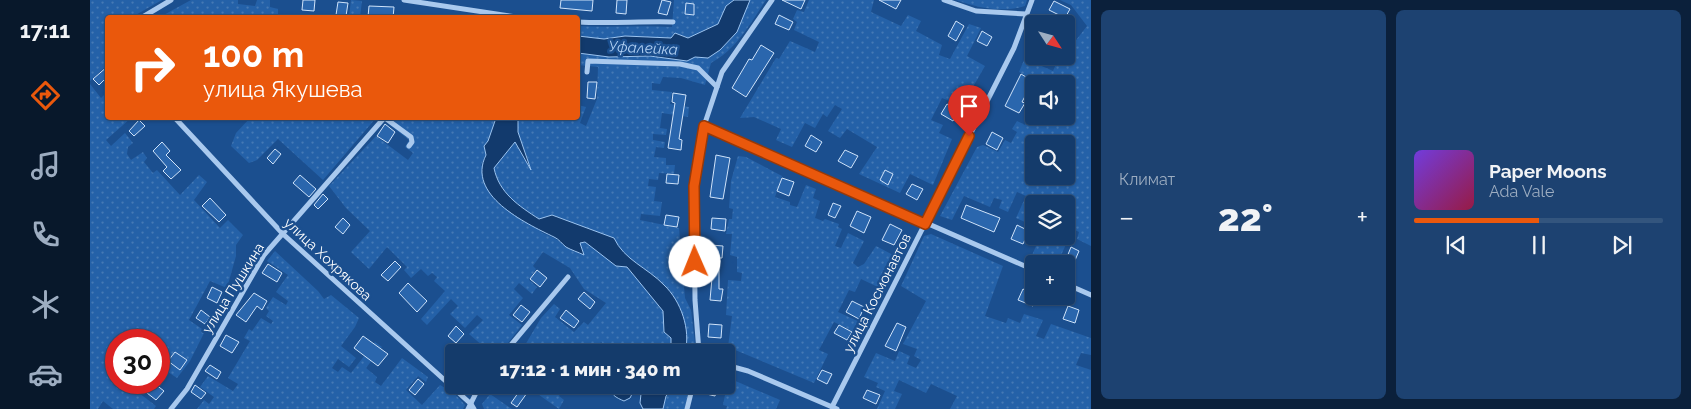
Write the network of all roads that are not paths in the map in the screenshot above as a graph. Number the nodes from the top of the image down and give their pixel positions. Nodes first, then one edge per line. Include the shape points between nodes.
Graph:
1 (171, 0) edge
2 (404, 0) edge
3 (772, 0) edge
4 (944, 0) edge
5 (1032, 0) edge
6 (1026, 14) junction
7 (146, 15) edge
8 (503, 15) edge
9 (580, 22) edge
10 (673, 22) dead end
11 (587, 72) dead end
12 (717, 87) junction
13 (178, 120) edge
14 (382, 120) edge
15 (387, 120) edge
16 (704, 126) junction
17 (409, 146) dead end
18 (925, 224) junction
19 (283, 234) junction
20 (1025, 266) edge
21 (568, 277) dead end
22 (1075, 288) edge
23 (1091, 295) edge
24 (512, 344) edge
25 (699, 344) edge
26 (735, 367) edge
27 (476, 394) edge
28 (691, 394) edge
29 (471, 407) edge
30 (834, 408) edge
31 (171, 409) edge
32 (687, 409) edge

1 - 7 street
2 - 8 street
3 - 12 street via 722,72
4 - 6 street via 976,11
5 - 6 street, улица Космонавтов
6 - 18 street, улица Космонавтов via 1014,48
9 - 10 street
11 - 12 street via 588,61 680,64 698,68
12 - 16 street
13 - 19 street, улица Хохрякова
14 - 19 street, улица Пушкина
15 - 17 street via 411,137
16 - 18 street
16 - 25 street via 694,186 695,300
18 - 20 street
18 - 30 street, улица Космонавтов
19 - 29 street, улица Хохрякова
19 - 31 street, улица Пушкина via 264,255 187,389
21 - 24 street
22 - 23 street
26 - 30 street
27 - 29 street
28 - 32 street

